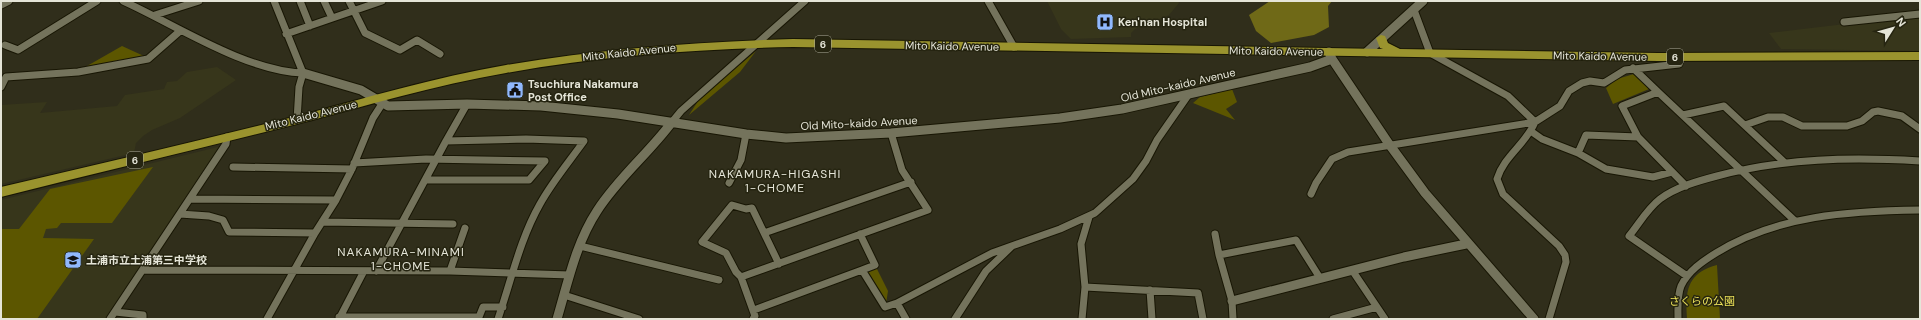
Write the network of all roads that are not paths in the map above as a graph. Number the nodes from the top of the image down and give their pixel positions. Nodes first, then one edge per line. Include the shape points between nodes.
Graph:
1 (9, 1) edge
2 (97, 1) edge
3 (122, 1) edge
4 (142, 1) edge
5 (171, 1) edge
6 (274, 1) edge
7 (300, 1) edge
8 (324, 1) edge
9 (349, 1) edge
10 (382, 1) edge
11 (806, 1) edge
12 (988, 1) edge
13 (1423, 1) edge
14 (196, 2) edge
15 (374, 2) edge
16 (1, 5) edge
17 (143, 10) junction
18 (173, 10) junction
19 (1414, 10) junction
20 (354, 11) junction
21 (1920, 14) edge
22 (155, 15) junction
23 (332, 18) junction
24 (1844, 22) dead end
25 (310, 26) junction
26 (180, 31) junction
27 (286, 34) junction
28 (1380, 38) junction
29 (758, 44) junction
30 (5, 45) dead end
31 (1014, 47) junction
32 (1367, 52) junction
33 (1400, 53) junction
34 (1430, 53) junction
35 (440, 54) dead end
36 (1331, 55) junction
37 (1920, 56) edge
38 (1674, 57) junction
39 (1633, 68) junction
40 (303, 73) junction
41 (1, 87) edge
42 (1658, 92) junction
43 (1190, 94) junction
44 (379, 101) junction
45 (467, 104) junction
46 (1683, 115) junction
47 (297, 120) junction
48 (672, 122) junction
49 (1535, 122) junction
50 (1745, 125) junction
51 (1920, 129) edge
52 (1532, 132) junction
53 (891, 133) junction
54 (746, 134) junction
55 (228, 136) junction
56 (1638, 137) junction
57 (446, 141) junction
58 (1391, 147) junction
59 (1578, 153) junction
60 (437, 160) junction
61 (1920, 161) edge
62 (1784, 162) junction
63 (353, 166) junction
64 (233, 167) dead end
65 (1740, 169) junction
66 (1672, 172) junction
67 (426, 180) junction
68 (910, 182) junction
69 (729, 183) dead end
70 (1686, 186) junction
71 (1, 192) edge
72 (1311, 194) dead end
73 (190, 199) junction
74 (336, 200) junction
75 (1920, 210) edge
76 (180, 214) junction
77 (1089, 217) junction
78 (1795, 221) junction
79 (322, 222) junction
80 (401, 224) junction
81 (453, 224) dead end
82 (465, 228) dead end
83 (315, 233) junction
84 (764, 233) junction
85 (860, 234) junction
86 (1215, 234) dead end
87 (1466, 244) junction
88 (1013, 245) junction
89 (580, 246) junction
90 (1219, 255) junction
91 (779, 264) junction
92 (143, 270) junction
93 (293, 270) junction
94 (862, 270) junction
95 (1352, 270) junction
96 (364, 271) junction
97 (376, 271) junction
98 (450, 271) junction
99 (514, 274) junction
100 (570, 275) junction
101 (1687, 276) junction
102 (742, 277) junction
103 (1320, 278) junction
104 (719, 280) dead end
105 (1085, 287) junction
106 (1150, 290) junction
107 (564, 295) junction
108 (1232, 301) junction
109 (897, 304) junction
110 (502, 307) junction
111 (1377, 307) junction
112 (754, 310) junction
113 (112, 316) edge
114 (339, 318) edge
115 (143, 319) edge
116 (267, 319) edge
117 (498, 319) edge
118 (557, 319) edge
119 (639, 319) edge
120 (753, 319) edge
121 (906, 319) edge
122 (955, 319) edge
123 (1082, 319) edge
124 (1152, 319) edge
125 (1203, 319) edge
126 (1233, 319) edge
127 (1333, 319) edge
128 (1385, 319) edge
129 (1534, 319) edge
130 (1549, 319) edge
131 (1678, 319) edge

1 - 16 street
2 - 30 street via 18,50
3 - 17 street
4 - 17 street
5 - 18 street
6 - 27 street
7 - 25 street
8 - 23 street
9 - 20 street
10 - 15 street
11 - 29 street
12 - 31 street
13 - 19 street
14 - 18 street
15 - 20 street
17 - 22 street
18 - 22 street
19 - 28 street
19 - 34 street
20 - 23 street
20 - 35 street via 365,33 400,50 417,40
21 - 24 street
22 - 26 street
23 - 25 street
25 - 27 street
26 - 40 street via 239,58 292,73
26 - 41 street via 148,59 78,72 6,76
27 - 40 street
28 - 32 street
28 - 33 highway via 1388,48
29 - 31 highway, Mito Kaido Avenue / 6
29 - 44 highway, Mito Kaido Avenue / 6 via 660,48 565,59 453,80
29 - 48 street via 675,116
31 - 36 highway, Mito Kaido Avenue / 6
32 - 33 highway, Mito Kaido Avenue / 6
32 - 36 highway, Mito Kaido Avenue / 6
33 - 34 highway, Mito Kaido Avenue / 6
34 - 38 highway, Mito Kaido Avenue / 6
34 - 49 street via 1508,96
36 - 43 street, Old Mito-kaido Avenue via 1310,67
36 - 58 street
37 - 38 highway, Mito Kaido Avenue / 6
38 - 39 street via 1679,64
39 - 42 street
39 - 49 street via 1619,72 1604,83 1582,83 1569,91 1560,106
40 - 44 street, Old Mito-kaido Avenue via 361,90
40 - 47 street via 299,87
42 - 46 street
42 - 56 street via 1622,106
43 - 53 street, Old Mito-kaido Avenue via 1122,110
43 - 77 street via 1156,140 1146,161 1133,179
44 - 45 street, Old Mito-kaido Avenue via 400,107
44 - 47 highway, Mito Kaido Avenue / 6
44 - 63 street
45 - 48 street, Old Mito-kaido Avenue via 540,106
45 - 57 street
46 - 50 street via 1724,106
46 - 65 street
47 - 55 highway, Mito Kaido Avenue / 6
48 - 54 street, Old Mito-kaido Avenue
48 - 89 street via 598,209
49 - 52 street
49 - 58 street
50 - 51 street via 1768,117 1783,117 1802,126 1846,126 1862,121 1878,111 1902,116
50 - 62 street
52 - 59 street via 1542,139
52 - 130 street via 1503,162 1497,179 1502,194 1559,246 1565,255 1566,264
53 - 54 street, Old Mito-kaido Avenue via 786,138
53 - 68 street via 902,170
54 - 69 street via 741,160
55 - 71 highway, Mito Kaido Avenue / 6
55 - 73 street via 226,144
56 - 59 street via 1586,135
56 - 66 street
57 - 60 street
57 - 99 street via 584,141 555,180 540,206
58 - 72 street via 1348,152 1332,159
58 - 87 street
59 - 66 street via 1606,169 1653,177
60 - 63 street via 372,161
60 - 67 street
60 - 67 street via 545,161 529,180
61 - 62 street via 1842,157
62 - 65 street
63 - 64 street
63 - 74 street
65 - 70 street
65 - 78 street
66 - 70 street
67 - 80 street
68 - 84 street
68 - 85 street via 928,210
70 - 101 street via 1660,199 1629,236
73 - 74 street
73 - 76 street
74 - 79 street
75 - 78 street via 1842,213
76 - 83 street via 209,216 223,220 229,232
76 - 92 street
77 - 88 street
77 - 105 street via 1081,244
78 - 101 street via 1718,250
79 - 80 street
79 - 83 street
80 - 81 street
80 - 97 street
82 - 98 street
83 - 93 street
84 - 91 street
84 - 102 street via 752,208 732,205 702,242 726,253 736,272
85 - 91 street
85 - 94 street via 875,265
86 - 90 street
87 - 95 street
87 - 129 street
88 - 109 street via 992,253
88 - 122 street via 986,271
89 - 100 street
89 - 104 street
90 - 103 street via 1296,240
90 - 108 street
91 - 102 street
92 - 93 street
92 - 113 street
93 - 96 street
93 - 116 street
94 - 109 street via 885,307
94 - 112 street
95 - 103 street
95 - 111 street
96 - 97 street
96 - 114 street
97 - 98 street
98 - 99 street
99 - 100 street
99 - 110 street
100 - 107 street
101 - 131 street via 1680,288 1677,302
102 - 112 street
103 - 108 street
105 - 106 street
105 - 123 street
106 - 124 street
106 - 125 street via 1198,293
107 - 118 street
107 - 119 street
108 - 126 street
109 - 121 street
110 - 114 street via 483,307 479,317
110 - 117 street
111 - 127 street
111 - 128 street
112 - 120 street
113 - 115 street via 143,314

